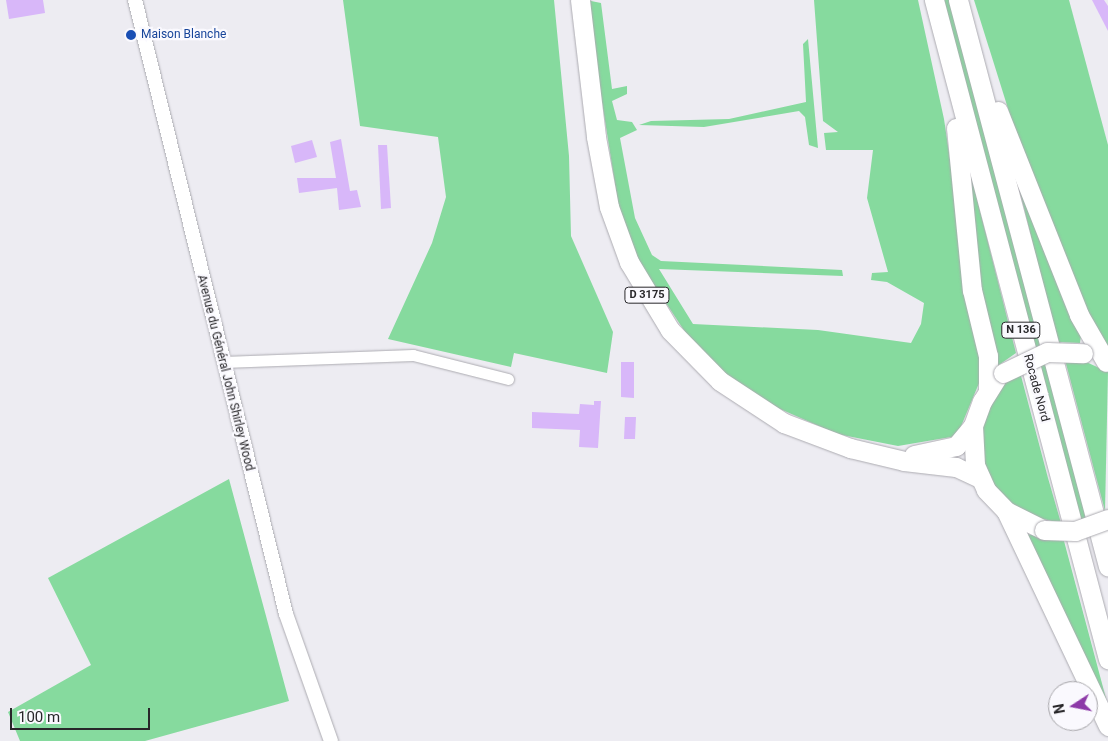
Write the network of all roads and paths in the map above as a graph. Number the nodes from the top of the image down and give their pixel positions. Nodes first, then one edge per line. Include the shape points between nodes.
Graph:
1 (135, 0) edge
2 (574, 0) edge
3 (580, 0) edge
4 (928, 0) edge
5 (934, 0) edge
6 (958, 0) edge
7 (964, 0) edge
8 (580, 24) junction
9 (223, 362) junction
10 (1107, 363) edge
11 (508, 378) dead end
12 (988, 389) junction
13 (973, 426) junction
14 (870, 453) junction
15 (980, 478) junction
16 (1006, 511) junction
17 (1108, 519) edge
18 (1108, 566) edge
19 (1108, 660) edge
20 (1108, 726) edge
21 (331, 741) edge

1 - 9 street, Avenue du Général John Shirley Wood
2 - 8 highway, D 3175
3 - 8 highway, D 3175
4 - 12 highway via 960,147 972,290 988,356
5 - 19 highway, Rocade Nord / N 136
6 - 18 highway, Rocade Nord / N 136
7 - 10 highway via 1023,177 1088,335
8 - 14 highway, D 3175 via 611,214 629,262 660,316 694,357 750,403 800,430
9 - 11 street via 413,355
9 - 21 street, Avenue du Général John Shirley Wood via 293,637
10 - 12 highway, bridge via 1083,353 1047,352 1003,373
12 - 13 highway
13 - 14 highway, D 3175 via 962,442 948,450 922,455
13 - 15 highway via 973,452
14 - 15 highway via 956,467
15 - 16 highway
16 - 17 highway, bridge via 1044,530 1075,530
16 - 20 highway

